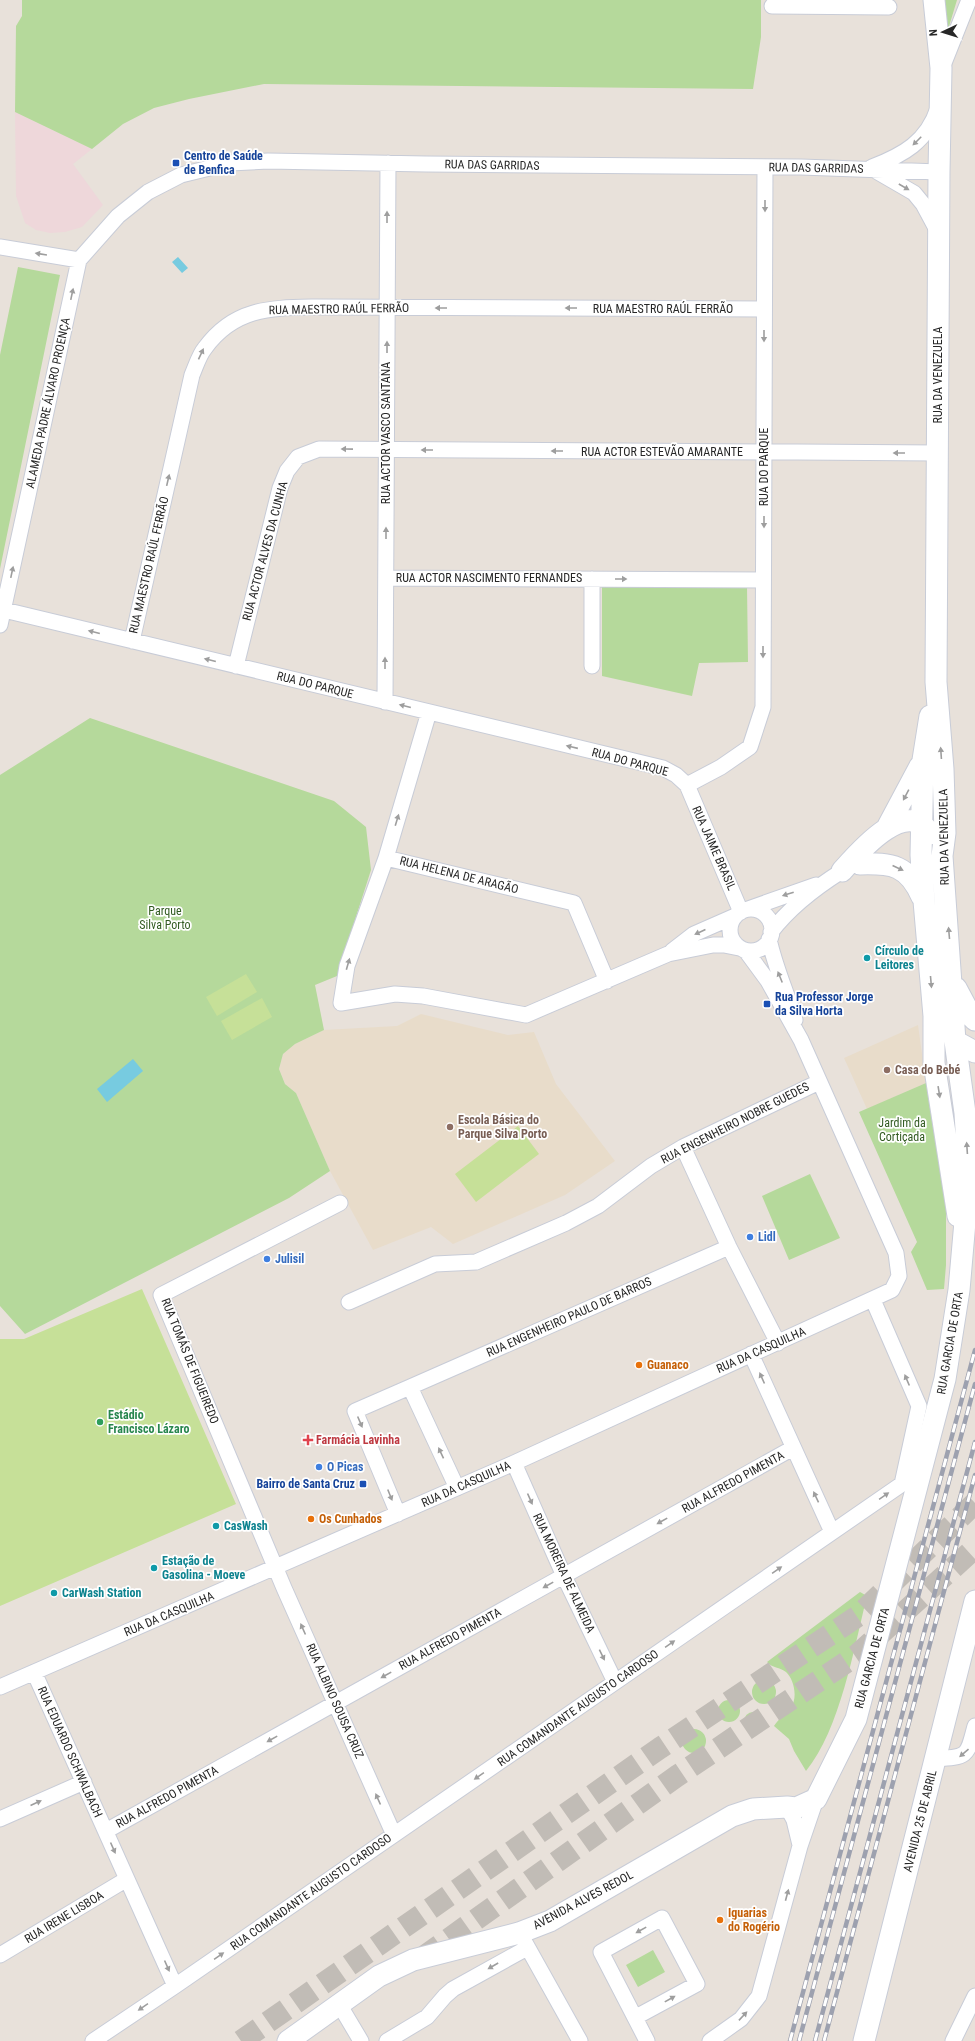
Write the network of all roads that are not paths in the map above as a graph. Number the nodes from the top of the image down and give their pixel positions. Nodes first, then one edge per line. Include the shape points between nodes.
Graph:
1 (934, 0) edge
2 (969, 0) edge
3 (772, 6) dead end
4 (889, 7) dead end
5 (941, 68) junction
6 (941, 95) junction
7 (388, 163) junction
8 (765, 167) junction
9 (870, 168) junction
10 (939, 172) junction
11 (939, 234) junction
12 (0, 247) edge
13 (79, 260) junction
14 (387, 307) junction
15 (764, 309) junction
16 (386, 450) junction
17 (764, 452) junction
18 (938, 453) junction
19 (386, 578) junction
20 (592, 579) junction
21 (763, 580) junction
22 (2, 609) edge
23 (0, 625) edge
24 (132, 641) junction
25 (236, 666) junction
26 (592, 666) dead end
27 (936, 682) junction
28 (385, 702) junction
29 (429, 712) junction
30 (923, 760) junction
31 (687, 785) junction
32 (943, 792) junction
33 (922, 825) junction
34 (887, 828) junction
35 (942, 856) junction
36 (386, 858) junction
37 (842, 873) junction
38 (924, 901) junction
39 (742, 912) junction
40 (770, 936) junction
41 (742, 949) junction
42 (668, 954) junction
43 (952, 972) junction
44 (607, 981) junction
45 (975, 1020) edge
46 (975, 1034) edge
47 (801, 1040) junction
48 (934, 1040) junction
49 (955, 1041) junction
50 (975, 1052) edge
51 (975, 1077) edge
52 (819, 1082) junction
53 (965, 1113) junction
54 (683, 1147) junction
55 (340, 1203) dead end
56 (962, 1243) junction
57 (729, 1247) junction
58 (873, 1300) junction
59 (349, 1302) dead end
60 (778, 1343) junction
61 (751, 1354) junction
62 (410, 1387) junction
63 (793, 1448) junction
64 (514, 1463) junction
65 (457, 1488) junction
66 (398, 1514) junction
67 (832, 1532) junction
68 (276, 1568) junction
69 (564, 1576) junction
70 (975, 1601) edge
71 (34, 1672) junction
72 (615, 1682) junction
73 (0, 1687) edge
74 (336, 1703) junction
75 (975, 1726) edge
76 (935, 1759) junction
77 (84, 1782) junction
78 (816, 1799) junction
79 (786, 1807) junction
80 (0, 1819) edge
81 (106, 1831) junction
82 (394, 1835) junction
83 (800, 1846) junction
84 (127, 1879) junction
85 (523, 1940) junction
86 (0, 1954) edge
87 (176, 1986) junction
88 (975, 1996) edge
89 (340, 2004) junction
90 (636, 2018) junction
91 (711, 2040) edge
92 (93, 2041) edge
93 (288, 2041) edge
94 (361, 2041) edge
95 (387, 2041) edge
96 (580, 2041) edge
97 (647, 2041) edge
98 (864, 2041) edge
99 (953, 2041) edge

1 - 5 street, RUA DA VENEZUELA
2 - 5 street, RUA DA VENEZUELA
3 - 4 street
5 - 6 street, RUA DA VENEZUELA
6 -> 9 street via 932,124 919,141 899,156
6 - 10 street, RUA DA VENEZUELA
7 - 8 street, RUA DAS GARRIDAS
7 - 13 street, RUA DAS GARRIDAS via 230,163 181,175 148,192 124,211
14 -> 7 street, RUA ACTOR VASCO SANTANA
8 - 9 street, RUA DAS GARRIDAS
8 -> 15 street, RUA DO PARQUE
9 - 10 street, RUA DAS GARRIDAS
9 -> 11 street via 914,193
10 - 11 street, RUA DA VENEZUELA
11 - 18 street, RUA DA VENEZUELA
13 -> 12 street
22 -> 13 street, ALAMEDA PADRE ÁLVARO PROENÇA
15 -> 14 street, RUA MAESTRO RAÚL FERRÃO
16 -> 14 street, RUA ACTOR VASCO SANTANA
24 -> 14 street, RUA MAESTRO RAÚL FERRÃO via 192,375 204,349 220,331 239,318 269,308
15 -> 17 street, RUA DO PARQUE
17 -> 16 street, RUA ACTOR ESTEVÃO AMARANTE
19 -> 16 street, RUA ACTOR VASCO SANTANA
16 -> 25 street, RUA ACTOR ALVES DA CUNHA via 319,449 298,458 287,471 280,488
18 -> 17 street, RUA ACTOR ESTEVÃO AMARANTE
17 -> 21 street, RUA DO PARQUE
18 - 27 street, RUA DA VENEZUELA
19 - 20 street, RUA ACTOR NASCIMENTO FERNANDES
28 -> 19 street, RUA ACTOR VASCO SANTANA
20 -> 21 street, RUA ACTOR NASCIMENTO FERNANDES
20 - 26 street, RUA ACTOR NASCIMENTO FERNANDES
21 -> 31 street, RUA DO PARQUE via 763,707 750,747 722,767
22 - 23 street, ALAMEDA PADRE ÁLVARO PROENÇA
24 -> 22 street, RUA DO PARQUE
25 -> 24 street, RUA DO PARQUE
25 - 28 street, RUA DO PARQUE
27 - 30 street, RUA DA VENEZUELA
32 -> 27 street, RUA DA VENEZUELA
29 -> 28 street, RUA DO PARQUE
31 -> 29 street, RUA DO PARQUE via 676,774 663,768
36 -> 29 street, RUA HELENA DE ARAGÃO
30 - 33 street, RUA DA VENEZUELA
30 -> 34 street
31 - 39 street, RUA JAIME BRASIL
32 - 33 street via 937,806
32 - 35 street, RUA DA VENEZUELA via 945,833
33 - 34 street via 906,822
33 - 35 street via 929,832
33 - 37 street
33 - 38 street, RUA DA VENEZUELA
34 - 37 street via 862,850
43 -> 35 street, RUA DA VENEZUELA
36 - 44 street, RUA HELENA DE ARAGÃO via 574,903
44 -> 36 street via 526,1016 423,996 395,994 341,1003 347,966
37 -> 38 street via 889,864 904,870 912,878
37 -> 39 street
37 - 40 street via 790,910
38 -> 48 street, RUA DA VENEZUELA
39 - 40 street via 762,913 771,925
39 - 41 street via 731,922 730,936
39 -> 42 street via 694,934
40 - 41 street via 760,949
47 -> 40 street
41 - 42 street via 713,945
41 - 47 street via 768,981
42 - 44 street
43 - 45 street via 962,1002
43 - 49 street, RUA DA VENEZUELA
46 - 49 street
47 - 52 street
48 - 49 street
48 -> 56 street, RUA GARCIA DE ORTA via 934,1063
49 - 50 street
49 - 53 street, RUA GARCIA DE ORTA
51 - 53 street via 971,1082
52 - 54 street, RUA ENGENHEIRO NOBRE GUEDES
52 - 58 street, RUA DA CASQUILHA via 896,1253 899,1266 898,1281 892,1290
56 -> 53 street, RUA GARCIA DE ORTA via 969,1176
54 - 57 street
54 - 59 street, RUA ENGENHEIRO NOBRE GUEDES via 651,1166 598,1206 566,1223 476,1262 435,1264
55 - 68 street, RUA TOMÁS DE FIGUEIREDO via 161,1295
56 - 78 street, RUA GARCIA DE ORTA via 959,1290 945,1379 856,1719
57 - 60 street
57 - 62 street, RUA ENGENHEIRO PAULO DE BARROS
58 - 60 street, RUA DA CASQUILHA
67 -> 58 street, RUA COMANDANTE AUGUSTO CARDOSO via 902,1484 919,1406
60 - 61 street, RUA DA CASQUILHA
63 -> 61 street
61 - 64 street, RUA DA CASQUILHA
65 -> 62 street
62 -> 66 street, RUA ENGENHEIRO PAULO DE BARROS via 355,1411
67 -> 63 street
63 -> 69 street, RUA ALFREDO PIMENTA
64 - 65 street, RUA DA CASQUILHA
64 -> 69 street, RUA MOREIRA DE ALMEIDA
65 - 66 street, RUA DA CASQUILHA
66 - 68 street, RUA DA CASQUILHA
72 -> 67 street, RUA COMANDANTE AUGUSTO CARDOSO
68 - 71 street, RUA DA CASQUILHA
74 -> 68 street, RUA ALBINO SOUSA CRUZ
69 -> 72 street, RUA MOREIRA DE ALMEIDA
69 -> 74 street, RUA ALFREDO PIMENTA
70 - 76 street, AVENIDA 25 DE ABRIL
71 - 73 street, RUA DA CASQUILHA
71 - 77 street, RUA EDUARDO SCHWALBACH
72 -> 82 street, RUA COMANDANTE AUGUSTO CARDOSO
74 -> 81 street, RUA ALFREDO PIMENTA
82 -> 74 street, RUA ALBINO SOUSA CRUZ
75 -> 76 street via 969,1749 960,1757
76 - 98 street, AVENIDA 25 DE ABRIL
80 -> 77 street
77 - 81 street, RUA EDUARDO SCHWALBACH
78 - 79 street, AVENIDA ALVES REDOL via 796,1808
78 - 83 street, RUA GARCIA DE ORTA
79 - 83 street via 794,1820
79 - 85 street, AVENIDA ALVES REDOL via 753,1809 732,1816 550,1920
81 -> 84 street, RUA EDUARDO SCHWALBACH
87 -> 82 street, RUA COMANDANTE AUGUSTO CARDOSO
91 -> 83 street, RUA GARCIA DE ORTA via 741,2019 758,1996
84 - 86 street, RUA IRENE LISBOA
84 -> 87 street, RUA EDUARDO SCHWALBACH
85 - 89 street, AVENIDA ALVES REDOL via 413,1960 379,1976
85 -> 95 street via 453,1989 427,2017
85 - 96 street
87 -> 92 street, RUA COMANDANTE AUGUSTO CARDOSO
88 - 99 street
89 - 93 street, AVENIDA ALVES REDOL
89 - 94 street
90 -> 90 street via 697,1984 662,1918 601,1952
90 - 97 street

